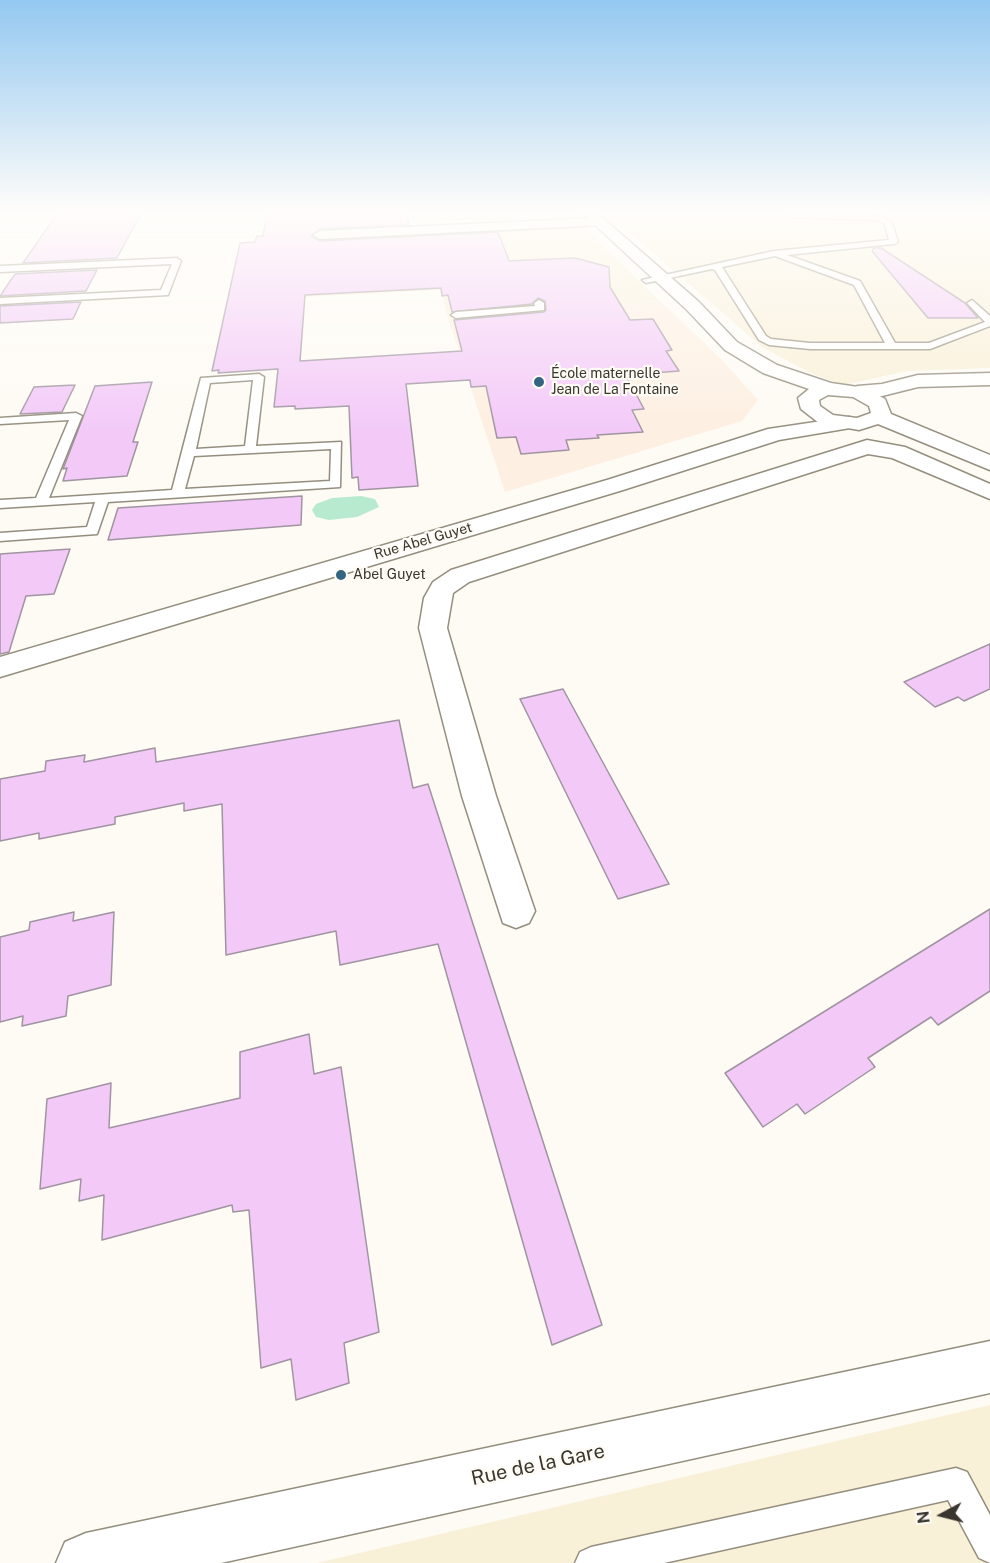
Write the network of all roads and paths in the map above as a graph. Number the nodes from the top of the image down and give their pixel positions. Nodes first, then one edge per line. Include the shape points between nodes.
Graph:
1 (167, 287) edge
2 (661, 287) edge
3 (665, 287) edge
4 (728, 287) edge
5 (859, 287) edge
6 (0, 301) edge
7 (539, 303) dead end
8 (972, 303) dead end
9 (456, 315) dead end
10 (990, 322) edge
11 (892, 346) junction
12 (990, 379) edge
13 (828, 389) junction
14 (880, 403) junction
15 (810, 404) junction
16 (0, 421) edge
17 (849, 423) junction
18 (776, 434) junction
19 (250, 450) junction
20 (189, 453) junction
21 (990, 463) edge
22 (615, 485) junction
23 (990, 492) edge
24 (178, 493) junction
25 (103, 498) junction
26 (41, 502) junction
27 (0, 504) edge
28 (651, 515) junction
29 (0, 537) edge
30 (0, 667) edge
31 (516, 911) dead end
32 (990, 1367) edge
33 (990, 1547) edge
34 (87, 1563) edge
35 (591, 1563) edge

1 - 6 lane via 165,293
2 - 15 street via 722,348
3 - 13 street via 693,306 731,346 770,369
4 - 11 lane via 762,338 769,342
5 - 11 lane
7 - 9 lane via 541,308
8 - 10 lane
10 - 11 lane via 930,346
12 - 14 street, Rue Abel Guyet via 918,381
13 - 14 street via 858,392
13 - 15 street, Rue Abel Guyet via 819,391
14 - 17 street, Rue Abel Guyet via 867,422
14 - 21 street
15 - 17 street via 826,418
15 - 18 street, Rue Abel Guyet
16 - 26 lane via 76,416
17 - 18 street, Rue Abel Guyet
18 - 22 street, Rue Abel Guyet
19 - 20 lane
19 - 20 lane via 259,377 205,380
19 - 24 lane via 337,445 336,484
20 - 24 lane
22 - 28 street
22 - 30 street, Rue Abel Guyet
23 - 28 street via 897,452 867,447
24 - 25 lane
25 - 26 lane
25 - 29 lane via 92,531
26 - 27 lane
28 - 31 street via 460,576 442,588 437,598 433,628 479,796
32 - 34 street, Rue de la Gare
33 - 35 lane via 956,1482

